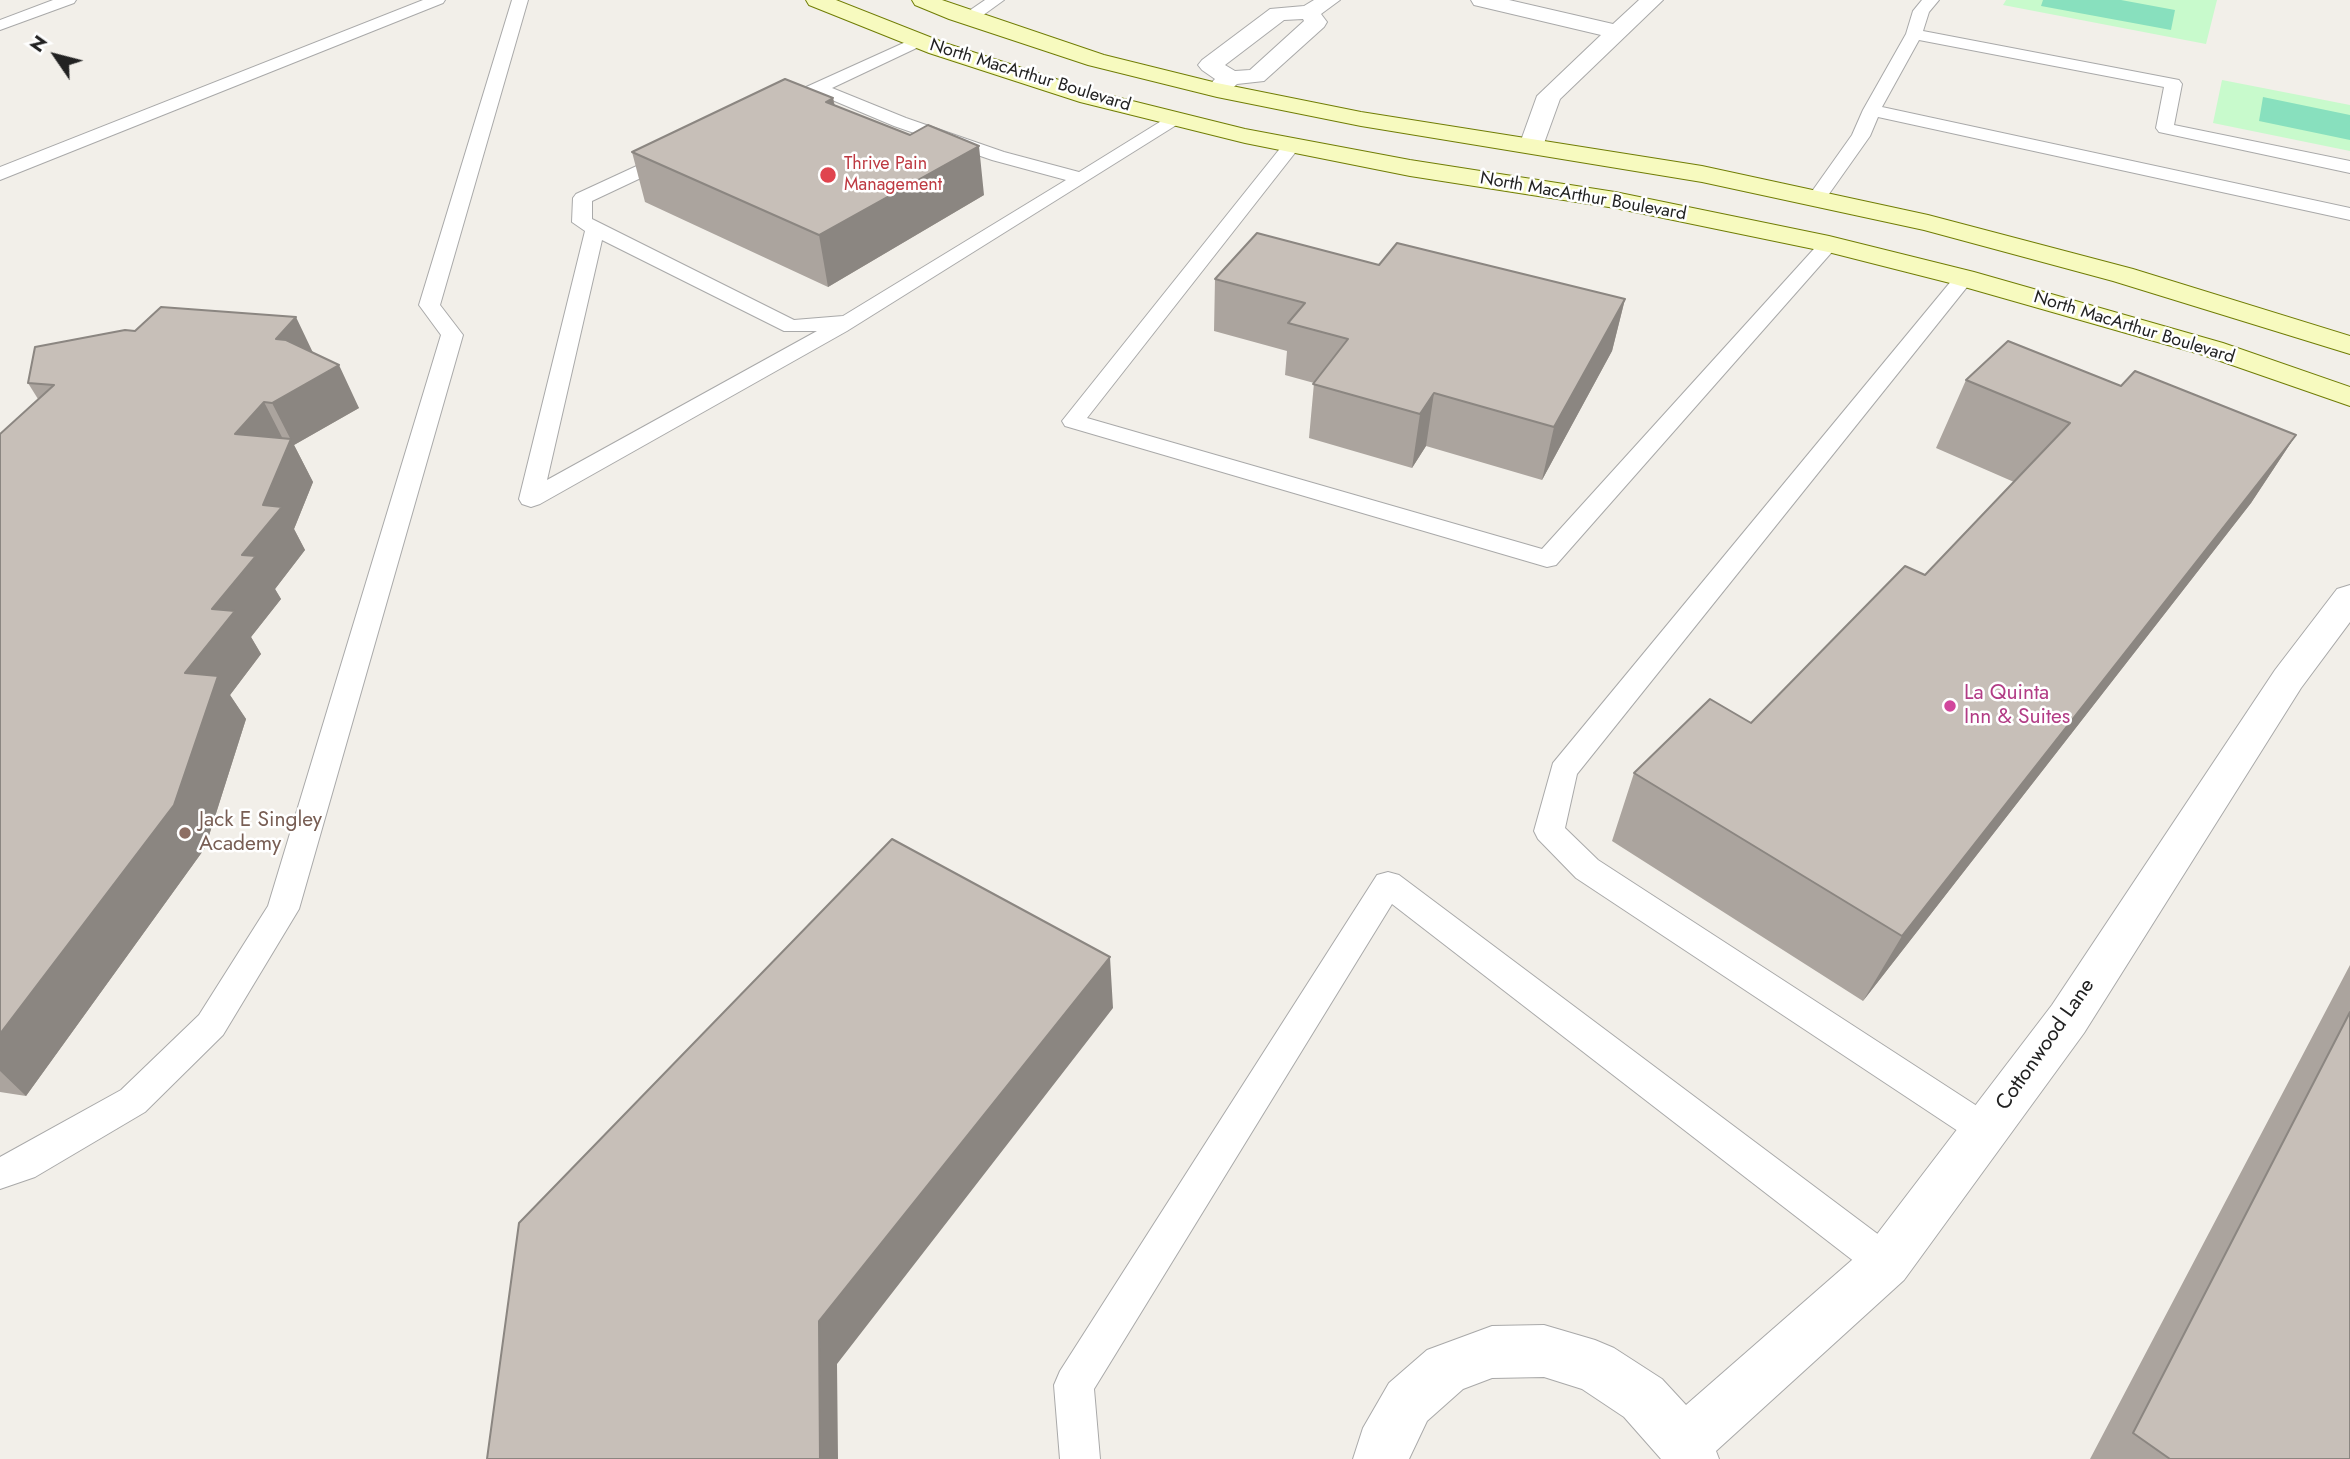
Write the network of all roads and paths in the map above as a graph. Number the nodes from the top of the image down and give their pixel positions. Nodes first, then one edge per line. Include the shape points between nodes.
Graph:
1 (68, 0) edge
2 (438, 0) edge
3 (520, 0) edge
4 (817, 0) edge
5 (923, 0) edge
6 (996, 0) edge
7 (1329, 0) edge
8 (1482, 0) edge
9 (1652, 0) edge
10 (1931, 0) edge
11 (1309, 12) junction
12 (969, 18) junction
13 (0, 25) edge
14 (1617, 32) junction
15 (1914, 34) junction
16 (919, 41) junction
17 (1224, 84) junction
18 (818, 88) junction
19 (1872, 110) junction
20 (756, 117) edge
21 (1177, 119) junction
22 (1292, 145) junction
23 (694, 146) edge
24 (1531, 146) junction
25 (2350, 167) edge
26 (0, 174) edge
27 (1081, 178) junction
28 (1817, 197) junction
29 (2350, 214) edge
30 (595, 228) junction
31 (1829, 244) junction
32 (1964, 278) junction
33 (848, 322) junction
34 (2350, 345) edge
35 (2350, 397) edge
36 (2350, 597) edge
37 (1985, 1130) junction
38 (0, 1173) edge
39 (1886, 1263) junction
40 (1687, 1451) edge
41 (1080, 1459) edge
42 (1381, 1459) edge

1 - 13 lane
2 - 26 lane
3 - 38 lane via 429,305 452,335 283,909 211,1025 133,1101
4 - 16 main road, North MacArthur Boulevard
5 - 12 main road, North MacArthur Boulevard
6 - 12 lane
7 - 11 street
8 - 14 street
9 - 14 street
10 - 15 lane via 1921,11
11 - 17 street via 1316,22 1256,76
11 - 17 street via 1278,13 1210,65
12 - 16 main road
12 - 17 main road, North MacArthur Boulevard via 1096,60
14 - 24 street via 1549,96
15 - 19 lane
15 - 25 lane via 2173,84 2165,128
16 - 18 lane
16 - 21 main road, North MacArthur Boulevard via 1088,97
17 - 24 main road, North MacArthur Boulevard via 1361,119
18 - 20 lane
18 - 27 lane via 998,156
19 - 28 lane via 1861,136
19 - 29 lane
21 - 22 main road, North MacArthur Boulevard
21 - 27 lane
22 - 31 main road, North MacArthur Boulevard via 1615,200
22 - 31 lane via 1073,421 1547,559
23 - 30 lane via 583,198 582,222
24 - 28 main road, North MacArthur Boulevard
27 - 33 lane
28 - 34 main road, North MacArthur Boulevard via 2123,275
30 - 33 lane via 791,327
30 - 33 lane via 531,499
31 - 32 main road, North MacArthur Boulevard
32 - 35 main road, North MacArthur Boulevard via 2213,349
32 - 37 lane via 1563,771 1549,831 1587,869
36 - 37 street, Cottonwood Lane via 2288,679 2068,1018
37 - 39 street, Cottonwood Lane
39 - 40 street, Cottonwood Lane
39 - 41 lane via 1388,884 1074,1385
40 - 42 street, Cottonwood Lane via 1643,1398 1595,1367 1544,1350 1492,1352 1446,1369 1408,1402

